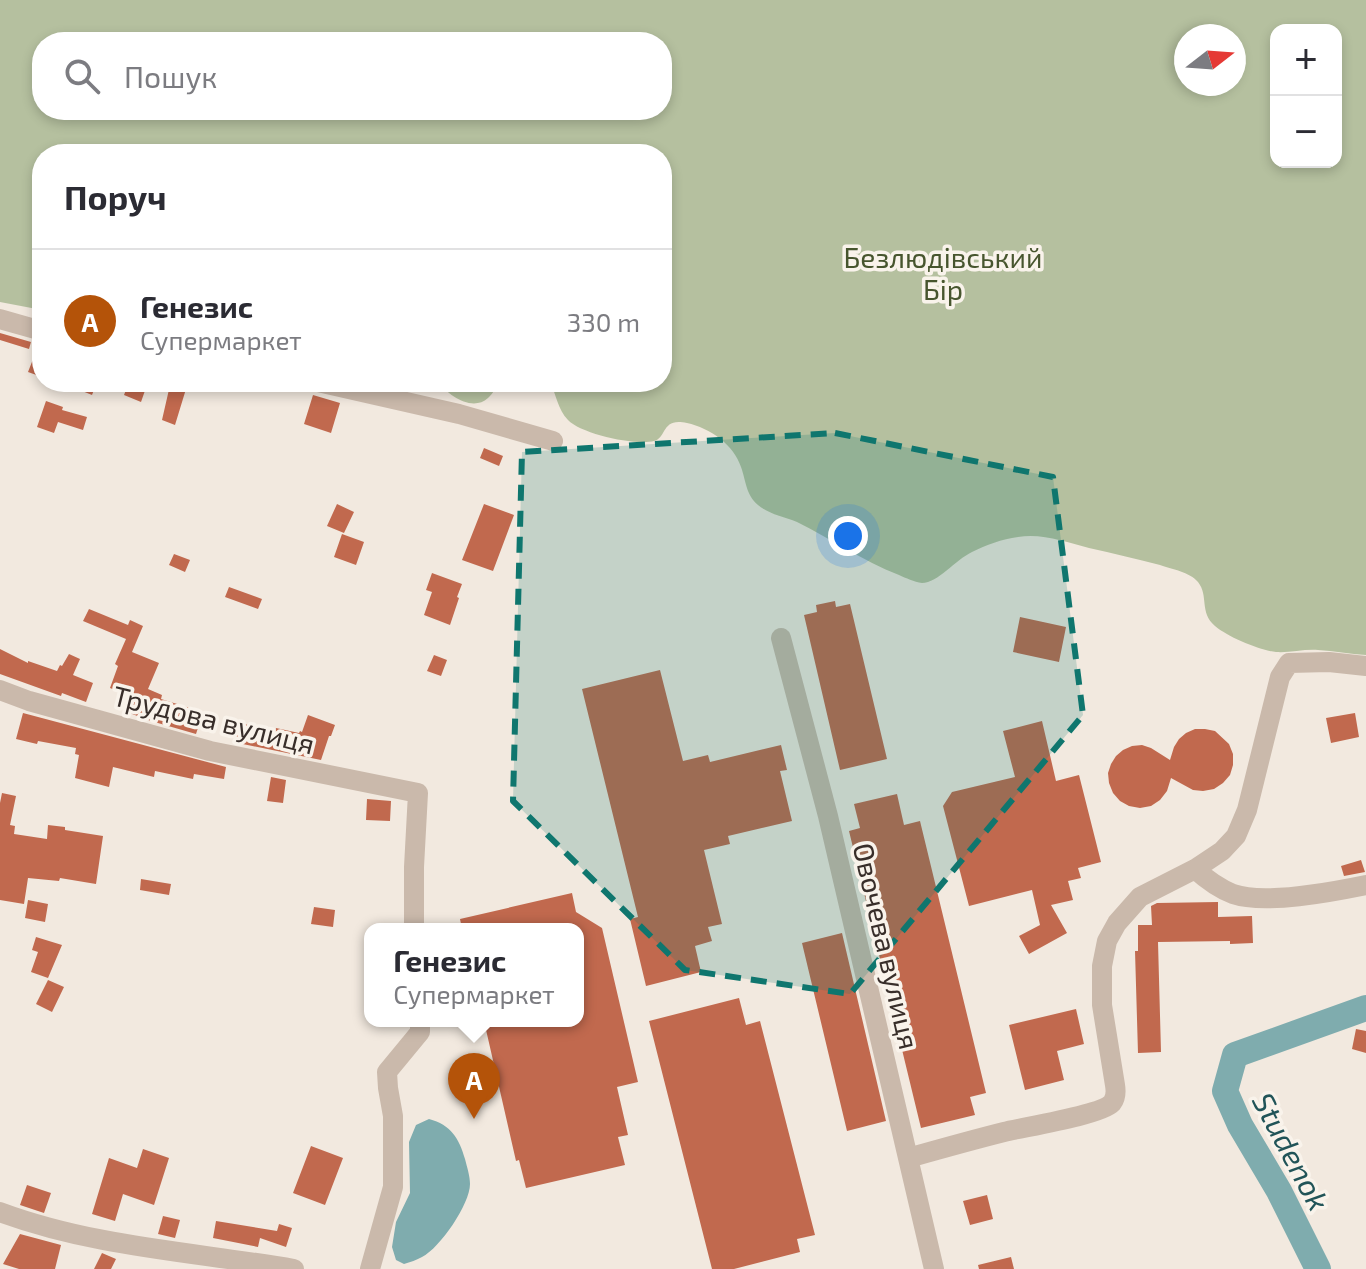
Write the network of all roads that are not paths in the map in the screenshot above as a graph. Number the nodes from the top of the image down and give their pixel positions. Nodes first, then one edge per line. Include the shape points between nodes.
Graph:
1 (0, 319) edge
2 (32, 328) edge
3 (362, 392) edge
4 (553, 441) dead end
5 (781, 638) dead end
6 (1366, 666) edge
7 (0, 690) edge
8 (1195, 869) junction
9 (1366, 885) edge
10 (414, 923) edge
11 (420, 1027) edge
12 (908, 1158) junction
13 (0, 1212) edge
14 (294, 1269) edge
15 (370, 1269) edge
16 (934, 1269) edge

1 - 2 street
3 - 4 street
5 - 12 street, Овочева вулиця
6 - 8 street via 1289,663 1280,677 1236,836
7 - 10 street, Трудова вулиця via 210,751 418,793
8 - 9 street via 1234,894 1265,898
8 - 12 street via 1140,897 1107,941 1102,1005 1115,1085 1112,1103
11 - 15 street via 387,1072 393,1187
12 - 16 street, Овочева вулиця
13 - 14 street via 107,1241

